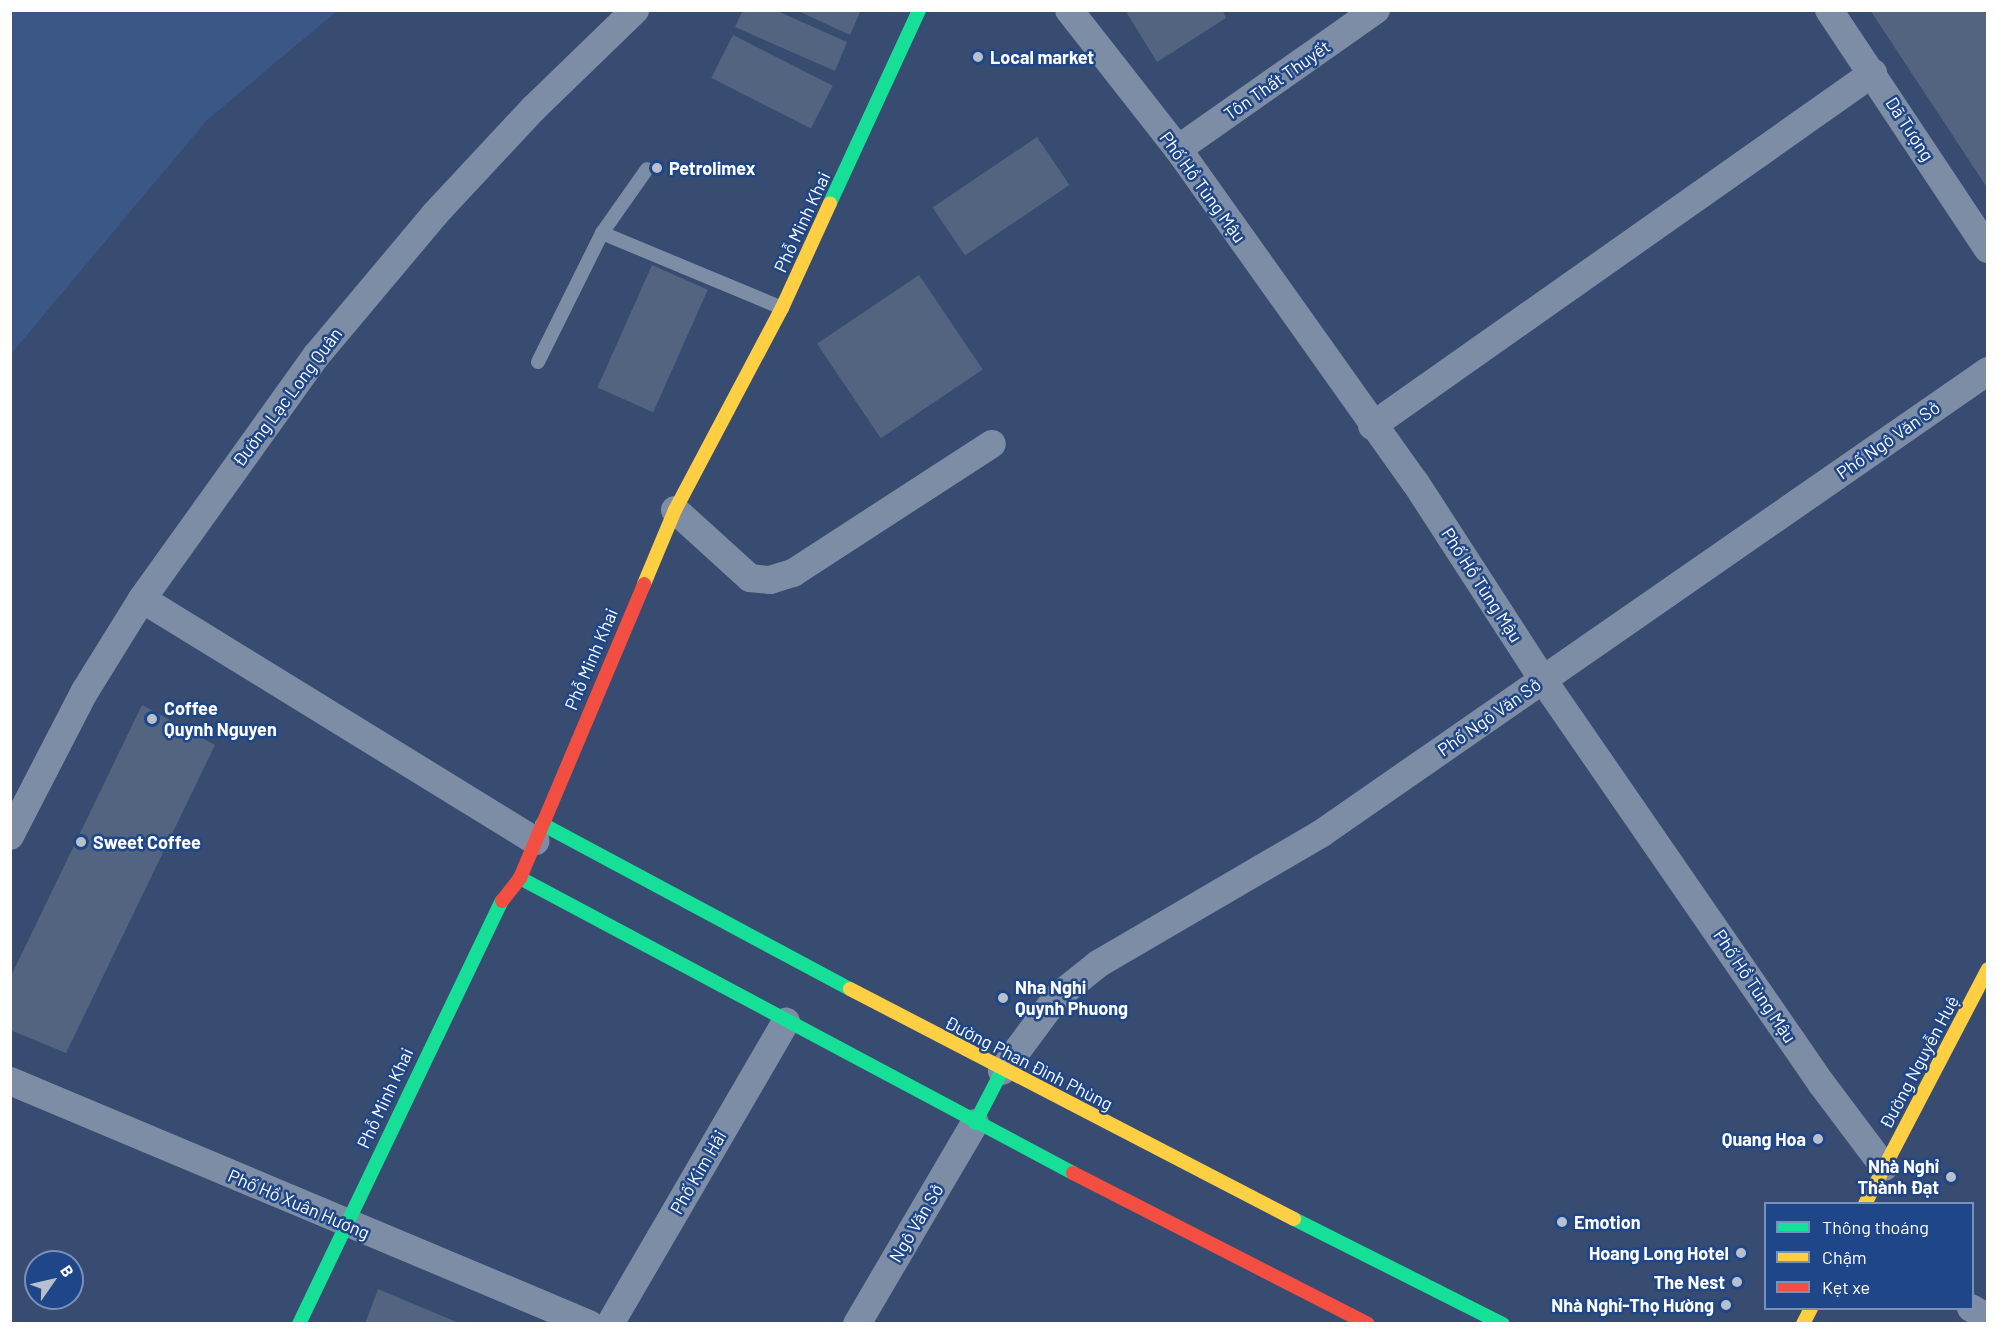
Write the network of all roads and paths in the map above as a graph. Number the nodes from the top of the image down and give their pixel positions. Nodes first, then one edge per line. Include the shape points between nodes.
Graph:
1 (635, 10) edge
2 (919, 10) edge
3 (1069, 10) edge
4 (1376, 10) edge
5 (1829, 10) edge
6 (1873, 73) junction
7 (1178, 149) junction
8 (647, 169) dead end
9 (602, 233) junction
10 (1988, 249) edge
11 (782, 308) junction
12 (538, 362) dead end
13 (1988, 371) edge
14 (1372, 426) junction
15 (992, 444) dead end
16 (675, 510) junction
17 (142, 599) junction
18 (1543, 680) junction
19 (539, 833) junction
20 (10, 836) edge
21 (520, 878) junction
22 (1988, 969) edge
23 (786, 1021) junction
24 (1002, 1071) junction
25 (10, 1081) edge
26 (975, 1123) junction
27 (1884, 1167) junction
28 (1866, 1202) edge
29 (345, 1223) junction
30 (1974, 1310) edge
31 (1988, 1318) edge
32 (299, 1323) edge
33 (589, 1323) edge
34 (610, 1323) edge
35 (857, 1323) edge
36 (1368, 1323) edge
37 (1503, 1323) edge

1 - 17 street, Đường Lạc Long Quân via 511,132 435,214 316,356
2 - 11 street, Phỗ Minh Khai
3 - 7 street, Phố Hồ Tùng Mậu
4 - 7 street, Tôn Thất Thuyết
5 - 6 street, Dã Tượng
6 - 10 street, Dã Tượng
6 - 14 street
7 - 14 street, Phố Hồ Tùng Mậu
8 - 9 lane
9 - 11 lane
9 - 12 lane
11 - 16 street, Phỗ Minh Khai
13 - 18 street, Phố Ngô Văn Sở
14 - 18 street, Phố Hồ Tùng Mậu via 1415,482
15 - 16 street via 793,573 770,580 750,578
16 - 19 street, Phỗ Minh Khai
17 - 19 street
17 - 20 street, Đường Lạc Long Quân via 85,691
18 - 24 street, Phố Ngô Văn Sở via 1322,833 1076,980 1057,997
18 - 27 street, Phố Hồ Tùng Mậu via 1821,1083
19 - 21 street, Phỗ Minh Khai
19 - 24 street, Đường Phan Đình Phùng
21 - 23 street
21 - 29 street, Phỗ Minh Khai via 504,897 444,1015
22 - 27 street, Đường Nguyễn Huệ
23 - 26 street
23 - 34 street, Phố Kim Hải
24 - 26 street
24 - 37 street, Đường Phan Đình Phùng
25 - 29 street, Phố Hồ Xuân Hương
26 - 35 street, Ngô Văn Sở
26 - 36 street
27 - 28 street, Đường Nguyễn Huệ
29 - 32 street, Phỗ Minh Khai
29 - 33 street, Phố Hồ Xuân Hương
30 - 31 street

